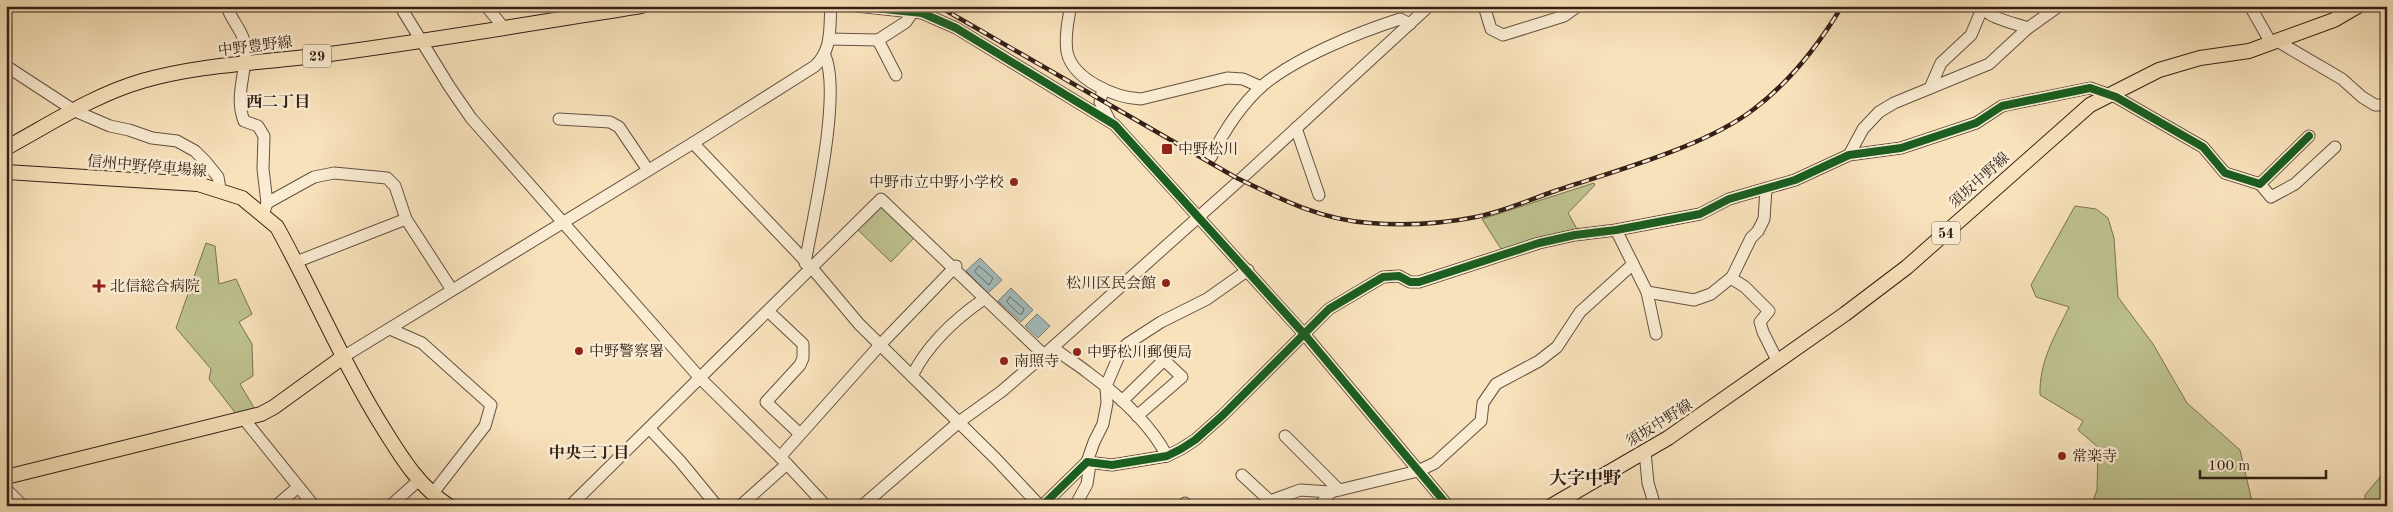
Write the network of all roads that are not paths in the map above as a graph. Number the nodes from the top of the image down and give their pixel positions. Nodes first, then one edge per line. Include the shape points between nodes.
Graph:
1 (227, 6) edge
2 (400, 6) edge
3 (486, 6) edge
4 (641, 6) edge
5 (830, 6) edge
6 (856, 6) edge
7 (1071, 6) edge
8 (1429, 6) edge
9 (1484, 6) edge
10 (1578, 6) edge
11 (2059, 6) edge
12 (2250, 6) edge
13 (2358, 6) edge
14 (1982, 8) edge
15 (912, 13) junction
16 (1410, 24) junction
17 (504, 28) junction
18 (2028, 28) junction
19 (829, 39) junction
20 (422, 40) junction
21 (878, 40) junction
22 (2274, 42) junction
23 (825, 56) junction
24 (243, 63) junction
25 (6, 66) edge
26 (896, 75) dead end
27 (1261, 87) junction
28 (1930, 88) junction
29 (1103, 89) junction
30 (2109, 94) junction
31 (2383, 105) dead end
32 (75, 111) junction
33 (559, 119) dead end
34 (1110, 120) junction
35 (1296, 128) junction
36 (2309, 136) dead end
37 (693, 143) junction
38 (2335, 147) dead end
39 (6, 148) edge
40 (1849, 155) junction
41 (1210, 157) dead end
42 (648, 170) junction
43 (6, 172) edge
44 (2260, 184) junction
45 (1766, 189) junction
46 (220, 190) junction
47 (1319, 195) dead end
48 (265, 208) junction
49 (1198, 216) junction
50 (406, 219) junction
51 (564, 223) junction
52 (1616, 230) junction
53 (296, 262) junction
54 (1633, 264) junction
55 (808, 266) junction
56 (954, 268) junction
57 (1248, 270) junction
58 (1732, 278) junction
59 (452, 290) junction
60 (1647, 292) junction
61 (984, 299) junction
62 (768, 311) junction
63 (390, 329) junction
64 (1656, 334) dead end
65 (1305, 335) junction
66 (880, 345) junction
67 (1053, 347) junction
68 (1044, 355) junction
69 (343, 357) junction
70 (1778, 362) junction
71 (912, 376) junction
72 (700, 378) junction
73 (1106, 386) junction
74 (1122, 401) junction
75 (1136, 416) junction
76 (244, 420) junction
77 (959, 422) junction
78 (650, 429) junction
79 (800, 434) junction
80 (1285, 436) dead end
81 (1645, 452) junction
82 (1167, 456) junction
83 (784, 460) junction
84 (1089, 463) junction
85 (1418, 471) junction
86 (1242, 475) dead end
87 (6, 477) edge
88 (418, 481) junction
89 (298, 487) junction
90 (6, 489) edge
91 (1335, 491) junction
92 (440, 501) edge
93 (23, 506) edge
94 (276, 506) edge
95 (314, 506) edge
96 (390, 506) edge
97 (570, 506) edge
98 (717, 506) edge
99 (740, 506) edge
100 (826, 506) edge
101 (862, 506) edge
102 (1041, 506) edge
103 (1075, 506) edge
104 (1182, 506) edge
105 (1188, 506) edge
106 (1319, 506) edge
107 (1448, 506) edge
108 (1551, 506) edge
109 (1655, 506) edge

1 - 24 street via 244,41
2 - 20 street
3 - 17 street
4 - 17 main road, 中野豊野線 / 29
5 - 19 street
6 - 15 street
7 - 29 street via 1067,53 1083,75
8 - 16 street
9 - 10 street via 1491,29 1503,35 1564,16
11 - 18 street
12 - 22 street
13 - 22 main road, 須坂中野線 / 54 via 2334,20
14 - 18 street
14 - 28 street via 1971,35 1941,63
15 - 21 street via 906,22
15 - 34 street via 922,13 956,28
16 - 27 street via 1400,19 1347,39 1277,75
16 - 35 street
17 - 20 main road, 中野豊野線 / 29
18 - 28 street via 1989,64
19 - 21 street
19 - 23 street
20 - 24 main road, 中野豊野線 / 29
20 - 51 street via 471,118
21 - 26 street
22 - 30 main road, 須坂中野線 / 54 via 2249,51 2200,58 2159,70
22 - 31 street via 2342,79 2375,105
23 - 37 street via 815,66
23 - 55 street via 830,66 828,130
24 - 32 main road, 中野豊野線 / 29 via 141,81
24 - 48 street via 240,111 244,121 258,126 264,136
25 - 32 street
27 - 29 street via 1243,79 1228,78 1141,99 1126,98
27 - 41 street via 1230,121
28 - 40 street via 1879,112 1863,129
29 - 34 street via 1100,102
30 - 40 street via 2090,88 2002,106 1976,123 1901,148
30 - 44 street via 2203,147 2225,173
30 - 70 main road, 須坂中野線 / 54 via 2090,105 1907,267
32 - 39 main road, 中野豊野線 / 29
32 - 46 street via 110,126 176,141 195,151 218,178
33 - 42 street via 610,122 619,127
34 - 49 street
35 - 47 street
35 - 49 street
36 - 44 street
37 - 42 street
37 - 55 street
38 - 44 street via 2295,184 2272,197
40 - 45 street via 1795,180
42 - 51 street
43 - 46 main road, 信州中野停車場線 via 198,184
45 - 52 street via 1728,199 1700,214
45 - 58 street via 1764,219
46 - 48 main road, 信州中野停車場線
48 - 50 street via 314,177 353,173 387,178 395,186
48 - 53 main road, 信州中野停車場線
49 - 57 street
49 - 67 street
50 - 53 street
50 - 59 street
51 - 59 street
51 - 72 street
52 - 54 street
52 - 65 street via 1539,243 1419,282 1410,282 1399,276 1383,277 1328,310
53 - 69 main road, 信州中野停車場線
54 - 60 street
54 - 85 street via 1580,312 1557,347 1539,361 1496,384 1483,402 1481,421 1435,463
55 - 56 street via 881,199
55 - 62 street
55 - 66 street
56 - 61 street
56 - 66 street
57 - 65 street
57 - 73 street via 1207,299 1161,322 1127,344
58 - 60 street via 1711,294 1694,300
58 - 70 street via 1769,311 1760,322
59 - 63 street
60 - 64 street
61 - 68 street
61 - 71 street via 963,313 930,346
62 - 72 street
62 - 79 street via 802,344 803,358 766,402
63 - 69 street
63 - 92 street via 422,343 491,405 485,426
65 - 82 street via 1195,440
65 - 85 street
66 - 71 street
66 - 79 street
67 - 68 street
67 - 73 street
68 - 77 street
69 - 76 main road via 274,407
69 - 88 main road, 信州中野停車場線 via 372,410
70 - 81 main road, 須坂中野線 / 54
71 - 77 street
72 - 78 street
72 - 83 street
73 - 74 street
73 - 84 street via 1106,415
74 - 75 street
74 - 75 street via 1164,360 1182,377
75 - 82 street via 1158,439
76 - 87 main road
76 - 89 street
77 - 101 street
77 - 102 street
78 - 97 street
78 - 98 street
79 - 83 street
80 - 91 street
81 - 108 main road, 須坂中野線 / 54
81 - 109 street via 1648,483
82 - 84 street via 1112,464
83 - 99 street
83 - 100 street
84 - 102 street
84 - 103 street via 1087,484
85 - 91 street
85 - 107 street
86 - 91 street via 1270,501 1300,490
88 - 92 main road, 信州中野停車場線
88 - 96 street
89 - 94 street
89 - 95 street
90 - 93 street
91 - 106 street
104 - 105 street via 1185,503

